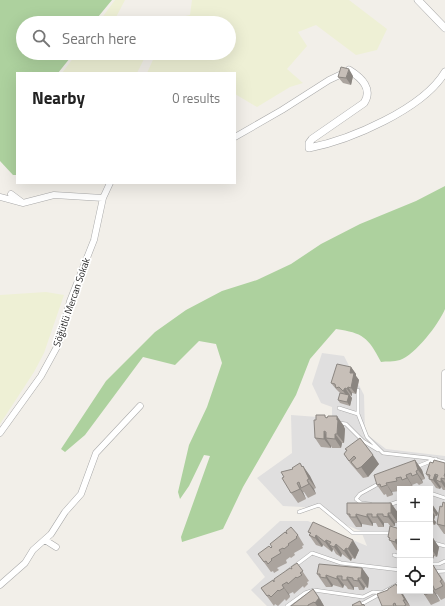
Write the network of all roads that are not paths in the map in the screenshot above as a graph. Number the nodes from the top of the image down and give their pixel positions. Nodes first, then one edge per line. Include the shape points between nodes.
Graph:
1 (418, 0) edge
2 (445, 28) edge
3 (349, 70) joint
4 (445, 72) edge
5 (236, 136) edge
6 (110, 184) edge
7 (11, 194) dead end
8 (0, 198) edge
9 (103, 198) junction
10 (23, 203) junction
11 (445, 373) edge
12 (358, 390) dead end
13 (140, 406) dead end
14 (445, 406) edge
15 (339, 408) dead end
16 (358, 414) junction
17 (334, 423) edge
18 (0, 433) edge
19 (383, 453) junction
20 (436, 460) junction
21 (445, 462) edge
22 (410, 469) edge
23 (384, 480) edge
24 (433, 494) edge
25 (445, 498) edge
26 (397, 502) edge
27 (374, 504) edge
28 (381, 505) edge
29 (299, 512) dead end
30 (397, 533) edge
31 (45, 540) junction
32 (433, 543) edge
33 (445, 546) edge
34 (56, 547) dead end
35 (394, 555) dead end
36 (397, 556) edge
37 (445, 561) edge
38 (433, 564) edge
39 (397, 570) edge
40 (445, 571) edge
41 (433, 572) edge
42 (284, 574) edge
43 (0, 584) edge
44 (397, 585) edge
45 (383, 593) junction
46 (287, 606) edge
47 (358, 606) edge

1 - 2 street
3 - 4 street via 364,81 368,97 364,103 312,139 309,148 380,124 421,98
3 - 5 street
6 - 9 street, Söğütlü Mercan Sokak
7 - 10 street
8 - 10 street
9 - 10 street via 54,195
9 - 18 street, Söğütlü Mercan Sokak via 94,240 70,301 58,345 41,376
11 - 14 street
12 - 16 lane
13 - 31 street via 96,453 81,494
15 - 16 lane
16 - 19 lane via 367,437
17 - 19 lane via 346,424 363,441
19 - 20 lane
20 - 21 lane
20 - 22 lane
23 - 27 lane via 356,499
24 - 25 lane
26 - 28 lane via 388,506
29 - 30 lane via 319,505 353,533
31 - 34 street
31 - 43 street via 25,563
32 - 33 lane
35 - 36 lane
37 - 38 lane
39 - 42 lane via 341,563 312,553
40 - 41 lane
44 - 45 lane
45 - 46 lane via 373,592 363,597 314,590 305,593
45 - 47 lane

